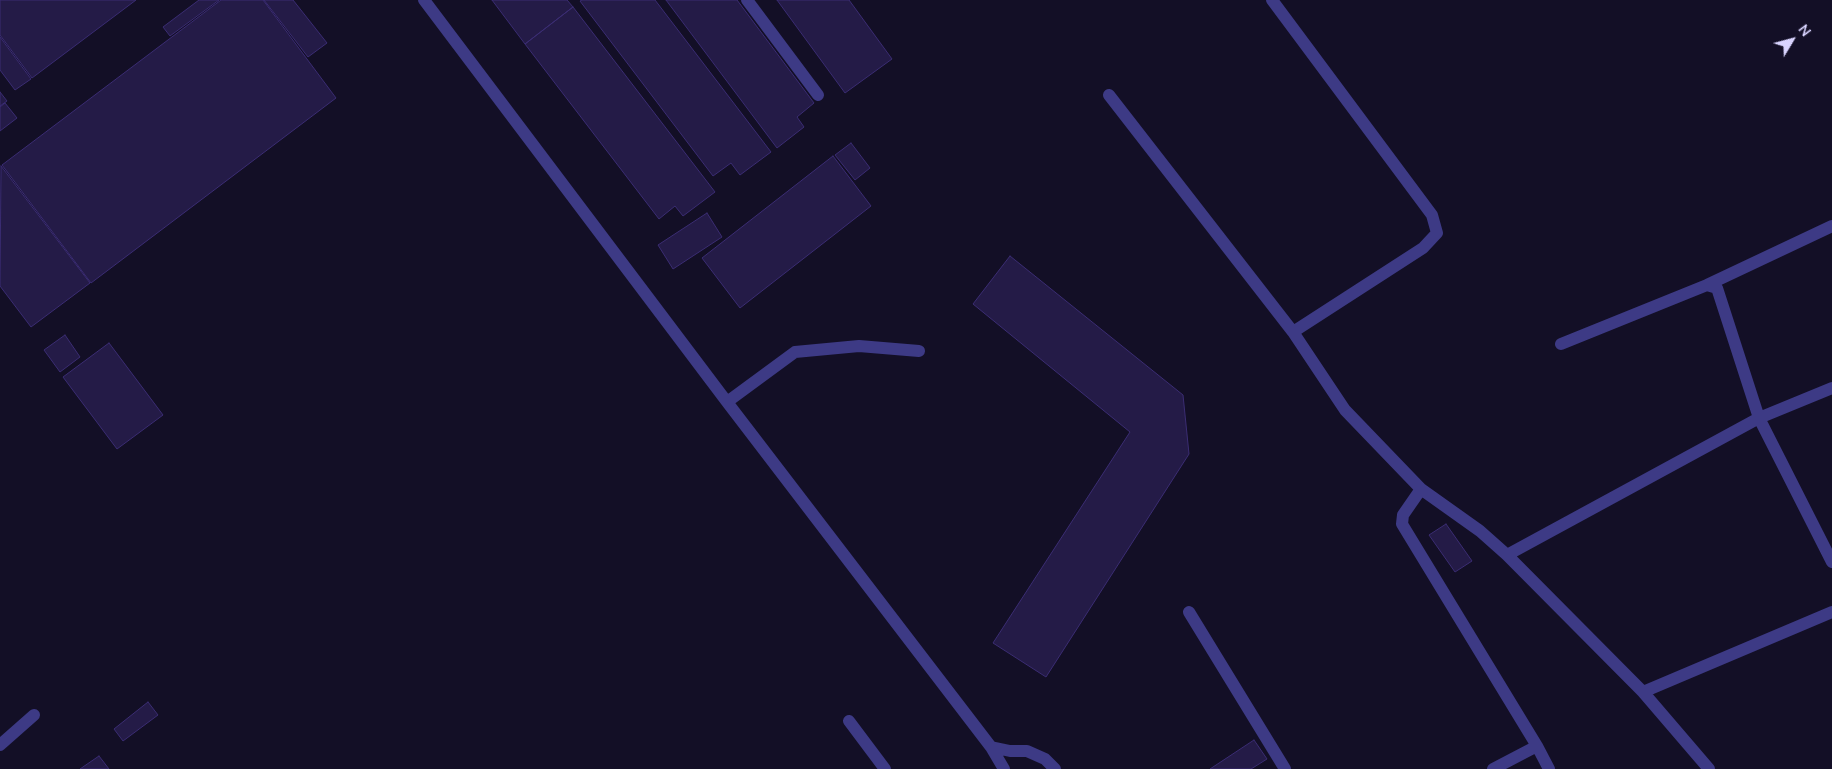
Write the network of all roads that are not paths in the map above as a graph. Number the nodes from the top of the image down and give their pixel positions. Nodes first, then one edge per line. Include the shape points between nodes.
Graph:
1 (424, 0) edge
2 (747, 0) edge
3 (1272, 0) edge
4 (818, 95) dead end
5 (1109, 95) dead end
6 (1832, 226) edge
7 (1707, 285) junction
8 (1293, 332) junction
9 (1561, 344) dead end
10 (919, 351) dead end
11 (1832, 388) edge
12 (727, 402) junction
13 (1759, 418) junction
14 (1421, 489) junction
15 (1507, 555) junction
16 (1832, 562) edge
17 (1189, 612) dead end
18 (1832, 612) edge
19 (1643, 692) junction
20 (34, 715) dead end
21 (849, 721) dead end
22 (0, 745) edge
23 (1537, 746) junction
24 (991, 747) junction
25 (885, 769) edge
26 (1004, 769) edge
27 (1056, 769) edge
28 (1285, 769) edge
29 (1493, 769) edge
30 (1549, 769) edge
31 (1709, 769) edge

1 - 12 street
2 - 4 street
3 - 8 street via 1432,214 1437,233 1423,248
5 - 8 street
6 - 7 street
7 - 9 street
7 - 13 street via 1717,288
8 - 14 street via 1345,410
10 - 12 street via 859,346 795,352
11 - 13 street
12 - 24 street
13 - 15 street
13 - 16 street
14 - 15 street via 1480,531
14 - 23 street via 1403,515 1402,524
15 - 19 street
17 - 28 street
18 - 19 street
19 - 31 street
20 - 22 street
21 - 25 street
23 - 29 street
23 - 30 street
24 - 26 street
24 - 27 street via 1027,751 1045,759

